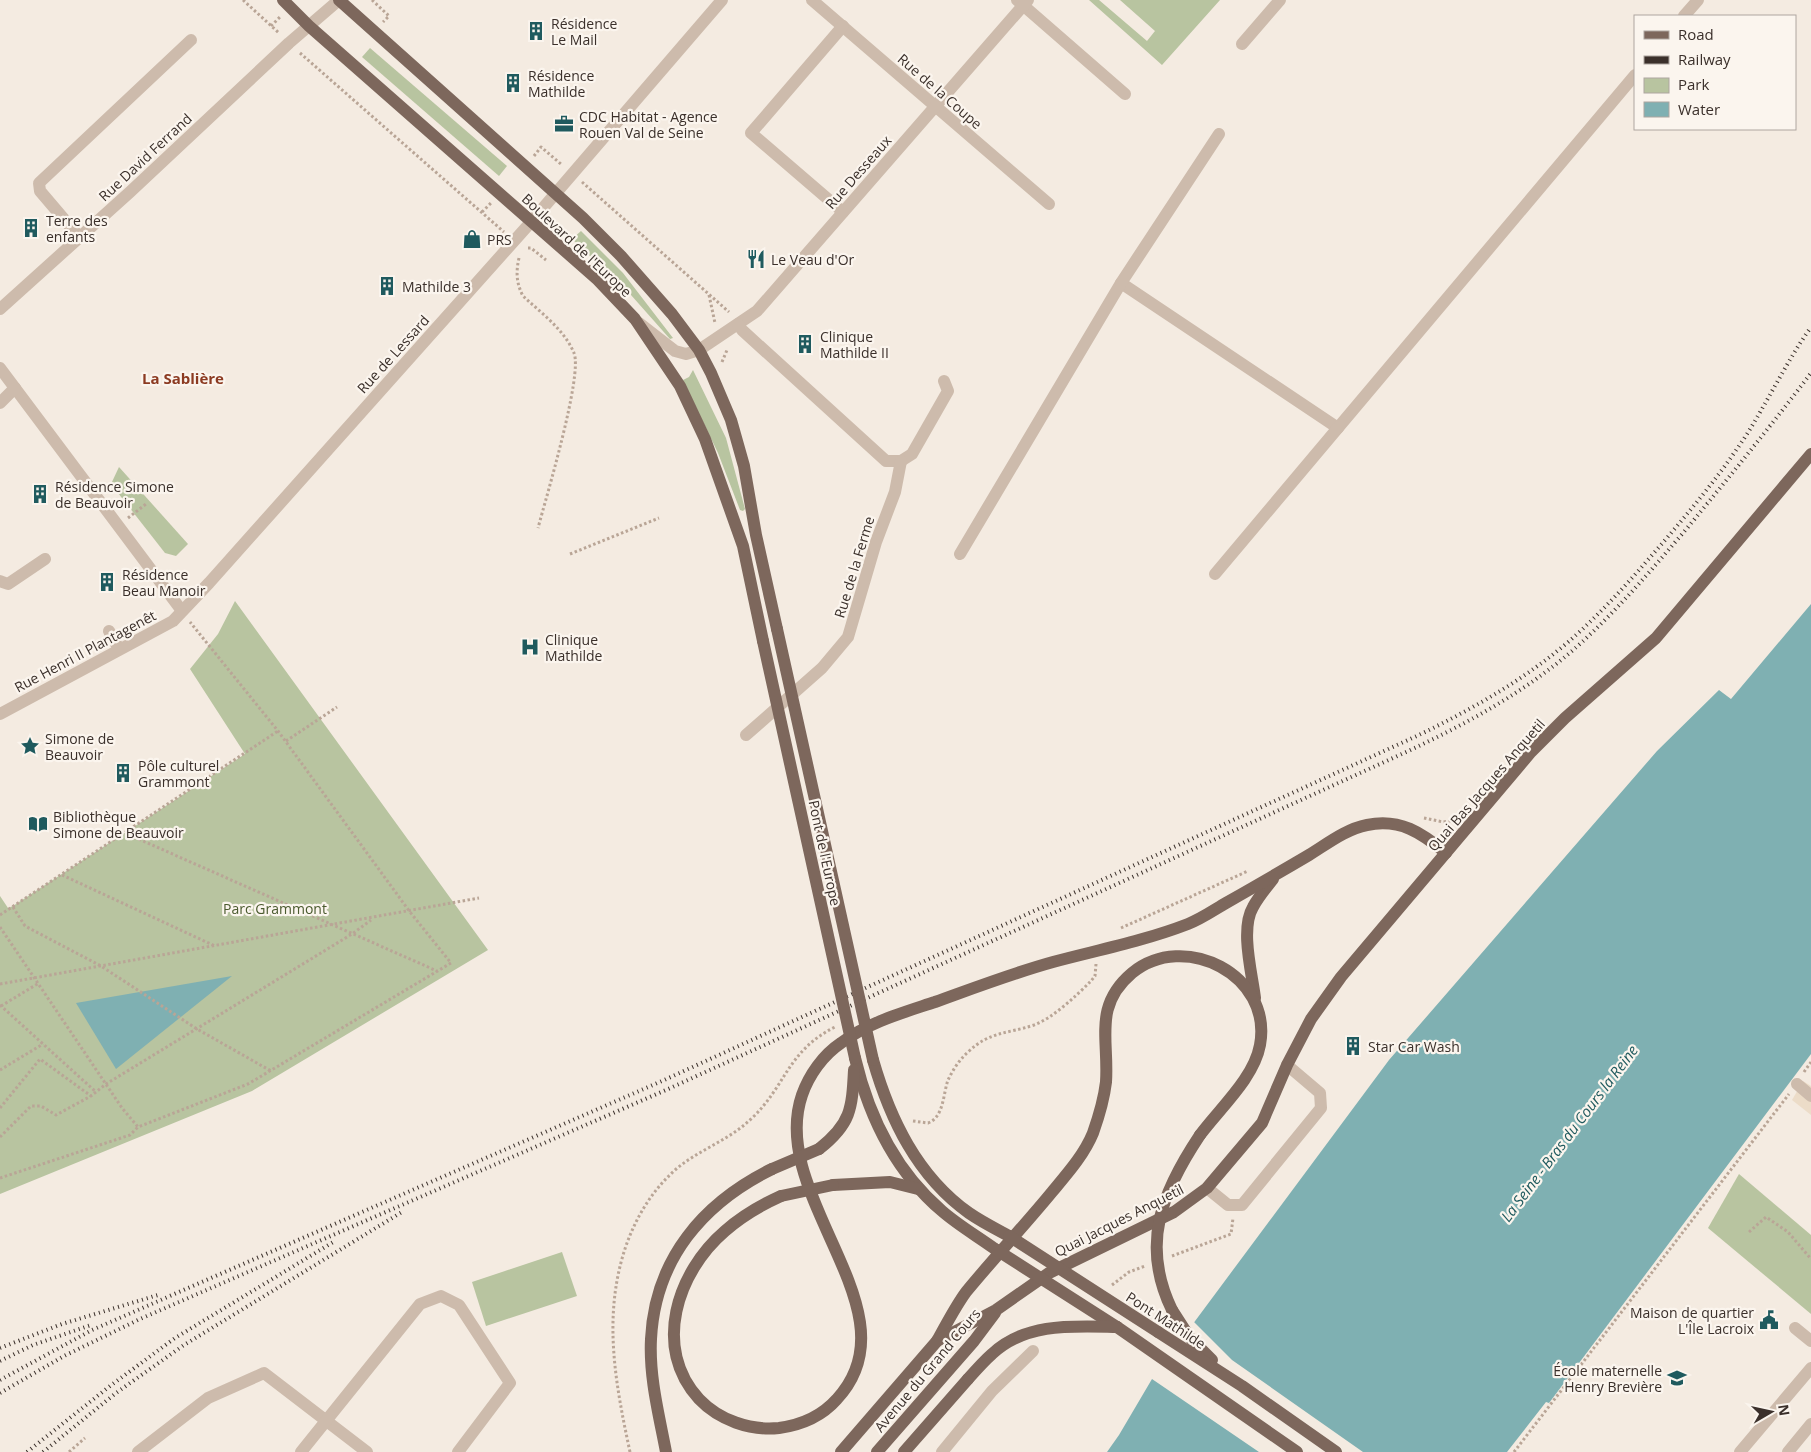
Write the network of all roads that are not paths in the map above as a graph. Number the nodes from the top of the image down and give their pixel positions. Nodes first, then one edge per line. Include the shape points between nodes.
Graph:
1 (283, 0) edge
2 (339, 0) edge
3 (722, 0) edge
4 (812, 0) edge
5 (1280, 0) edge
6 (1698, 0) edge
7 (1022, 2) edge
8 (1685, 15) edge
9 (309, 26) junction
10 (843, 26) junction
11 (191, 40) dead end
12 (1242, 44) dead end
13 (1634, 76) edge
14 (1125, 94) dead end
15 (935, 106) junction
16 (1219, 134) dead end
17 (556, 194) junction
18 (1049, 204) dead end
19 (843, 212) junction
20 (532, 222) junction
21 (80, 238) junction
22 (1121, 283) junction
23 (0, 309) edge
24 (635, 320) junction
25 (738, 324) junction
26 (699, 350) junction
27 (0, 368) edge
28 (944, 381) dead end
29 (16, 388) junction
30 (0, 403) edge
31 (1338, 428) junction
32 (1811, 454) edge
33 (901, 461) junction
34 (960, 554) dead end
35 (46, 559) dead end
36 (1215, 574) dead end
37 (0, 581) edge
38 (182, 611) junction
39 (776, 629) joint
40 (109, 631) dead end
41 (763, 641) joint
42 (119, 649) junction
43 (0, 714) edge
44 (746, 735) dead end
45 (1446, 853) junction
46 (1275, 875) junction
47 (1256, 1006) junction
48 (1287, 1065) junction
49 (856, 1075) junction
50 (1797, 1084) road end
51 (1811, 1096) edge
52 (918, 1188) junction
53 (1207, 1188) junction
54 (977, 1218) joint
55 (996, 1310) junction
56 (1117, 1327) junction
57 (1794, 1328) dead end
58 (937, 1341) junction
59 (1811, 1341) edge
60 (1033, 1351) dead end
61 (1811, 1368) edge
62 (1242, 1386) junction
63 (327, 1421) junction
64 (1811, 1424) edge
65 (138, 1452) edge
66 (302, 1452) edge
67 (367, 1452) edge
68 (458, 1452) edge
69 (666, 1452) edge
70 (841, 1452) edge
71 (877, 1452) edge
72 (904, 1452) edge
73 (942, 1452) edge
74 (1297, 1452) edge
75 (1336, 1452) edge
76 (1740, 1452) edge
77 (1788, 1452) edge

1 - 9 main road, Boulevard de l'Europe
2 - 9 street, Rue David Ferrand
2 - 17 main road, Boulevard de l'Europe
3 - 17 street, Rue de Lessard
4 - 10 street, Rue de la Coupe
5 - 12 street
6 - 8 street
7 - 14 street
7 - 15 street, Rue Desseaux
9 - 20 main road, Boulevard de l'Europe
9 - 21 street, Rue David Ferrand
10 - 15 street, Rue de la Coupe
10 - 19 street via 752,133
11 - 21 street via 39,183 40,191
13 - 31 street
15 - 18 street, Rue de la Coupe
15 - 19 street, Rue Desseaux
16 - 22 street
17 - 20 street, Rue de Lessard
17 - 26 main road, Boulevard de l'Europe via 621,256
19 - 25 street, Rue Desseaux via 757,311
20 - 24 main road, Boulevard de l'Europe via 598,280
20 - 38 street, Rue de Lessard
21 - 23 street, Rue David Ferrand
22 - 31 street
22 - 34 street
24 - 26 street via 675,351 686,354
24 - 41 main road, Boulevard de l'Europe via 680,386 705,439 743,546
25 - 26 street, Rue Desseaux
25 - 33 street via 886,461
26 - 39 main road, Boulevard de l'Europe via 731,420 744,466
27 - 29 street
28 - 33 street via 948,391 912,454
29 - 30 street
29 - 38 street
31 - 36 street
32 - 45 main road, Quai Bas Jacques Anquetil via 1656,638 1531,752
33 - 44 street, Rue de la Ferme via 895,492 876,542 848,637 822,668
35 - 37 street via 8,584
38 - 42 street, Rue Henri II Plantagenêt via 173,621
39 - 54 main road, Pont de l'Europe, bridge via 873,1060 888,1109 907,1144 944,1193
40 - 42 street
41 - 49 main road, Pont de l'Europe, bridge via 855,1058
42 - 43 street, Rue Henri II Plantagenêt
45 - 46 main road via 1420,832 1408,827 1369,824 1353,828
45 - 48 main road, Quai Bas Jacques Anquetil via 1341,977 1311,1019
46 - 47 main road via 1252,908 1247,922
46 - 52 main road, bridge via 1190,923 1050,963 888,1018 858,1031 837,1045 813,1072 803,1094 796,1138 816,1209 856,1299 862,1332 856,1370 835,1401 806,1422 770,1429 734,1423 705,1406 682,1377 672,1340 680,1296 708,1248 744,1216 781,1196 833,1185 890,1182
47 - 58 main road via 1238,978 1213,962 1185,955 1150,962 1123,981 1105,1016 1106,1081 1092,1135 1056,1188 965,1294
47 - 62 main road, bridge via 1261,1032 1255,1061 1248,1076 1200,1135 1178,1170 1161,1211 1157,1233 1158,1272 1164,1292 1190,1338
48 - 53 main road, Quai Jacques Anquetil via 1262,1123
48 - 53 street via 1320,1093 1321,1108 1242,1205 1228,1205
49 - 52 main road via 888,1149
49 - 69 main road, Pont de l'Europe, bridge via 848,1116 834,1136 819,1149 735,1189 706,1214 673,1257 654,1311 651,1340 652,1372
50 - 51 street
52 - 56 main road, bridge via 941,1211 968,1230
53 - 55 main road, Quai Jacques Anquetil via 1174,1212 1049,1273
54 - 62 main road, Pont Mathilde, bridge
55 - 58 main road, Avenue du Grand Cours
55 - 71 main road, Avenue du Grand Cours via 974,1341
56 - 72 main road, bridge via 1038,1330 1013,1339 993,1353
56 - 74 main road
57 - 59 street
58 - 70 main road, Avenue du Grand Cours
60 - 73 street via 992,1391
61 - 76 street
62 - 75 main road, Pont Mathilde
63 - 65 street via 264,1373 208,1398
63 - 66 street
63 - 67 street
63 - 68 street via 420,1304 441,1296 458,1305 510,1383
64 - 77 street

